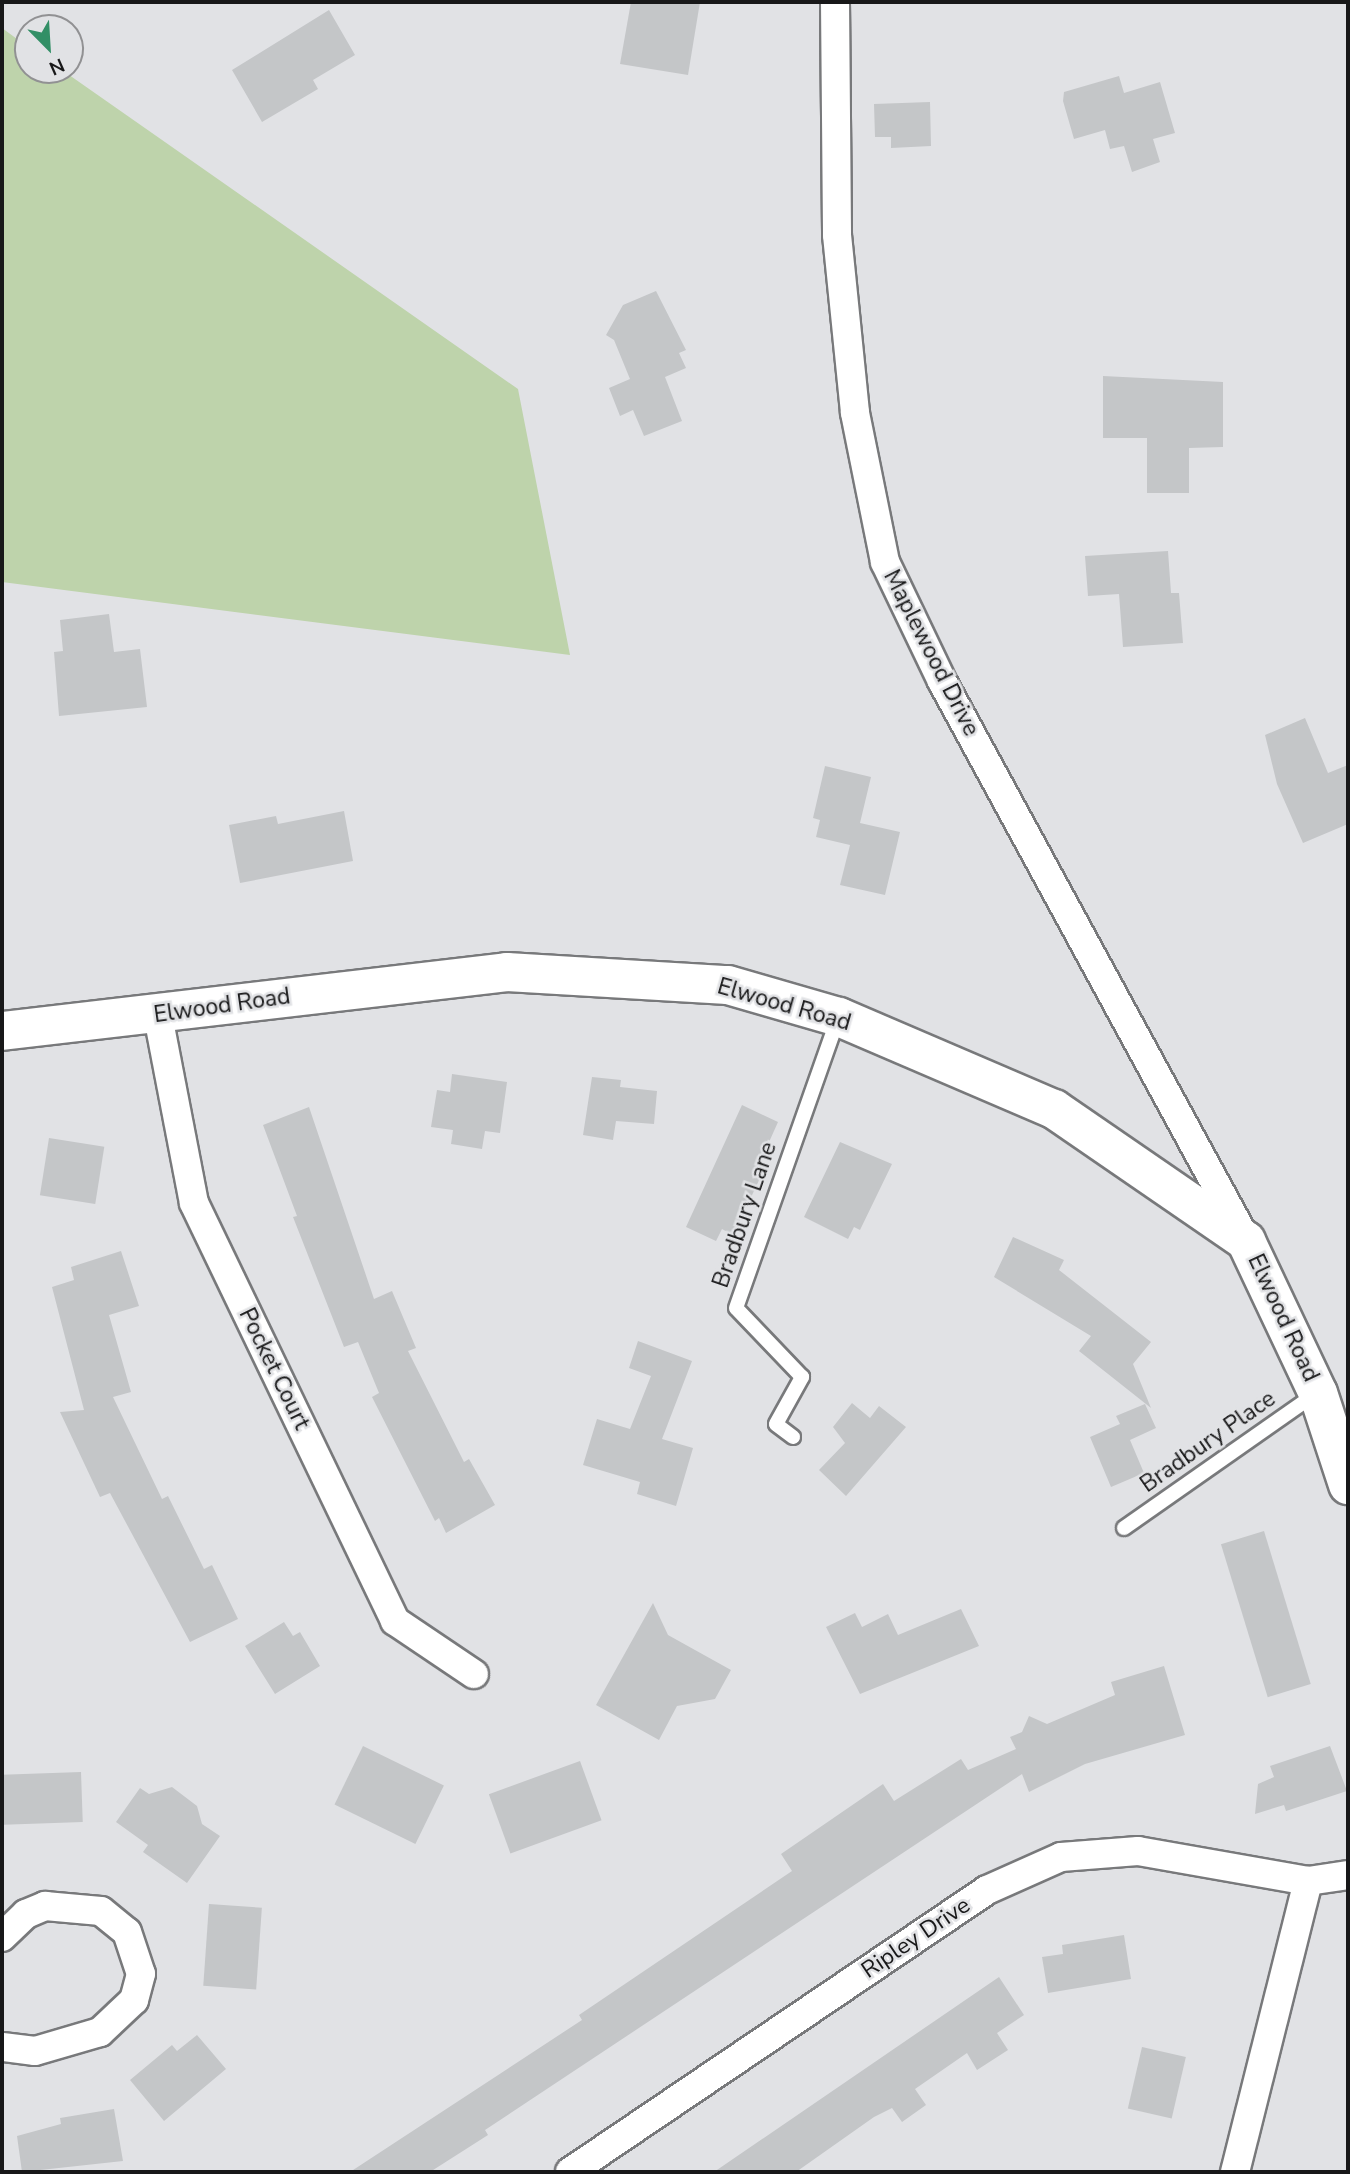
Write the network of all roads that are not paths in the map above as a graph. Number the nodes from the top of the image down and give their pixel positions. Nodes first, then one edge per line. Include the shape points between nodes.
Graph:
1 (835, 2) edge
2 (158, 1016) junction
3 (839, 1017) junction
4 (2, 1031) edge
5 (1246, 1241) junction
6 (1318, 1393) junction
7 (793, 1437) dead end
8 (1348, 1485) edge
9 (1124, 1528) dead end
10 (474, 1674) dead end
11 (1348, 1875) edge
12 (1308, 1881) junction
13 (2, 1937) edge
14 (2, 2047) edge
15 (570, 2172) edge
16 (1235, 2172) edge

1 - 5 street, Maplewood Drive via 837,235 850,374 885,562 942,681
2 - 3 main road, Elwood Road via 366,984 507,972 728,985
2 - 4 main road, Elwood Road
2 - 10 street, Pocket Court via 194,1203 395,1621
3 - 5 main road, Elwood Road via 1054,1109
3 - 7 lane, Bradbury Lane via 736,1308 802,1377 776,1424
5 - 6 main road, Elwood Road
6 - 8 main road, Elwood Road
6 - 9 lane, Bradbury Place
11 - 12 street, Ripley Drive
12 - 15 street, Ripley Drive via 1138,1851 1060,1857 987,1890
12 - 16 street
13 - 14 street via 26,1914 46,1906 101,1911 127,1932 141,1974 134,2000 100,2032 35,2051

